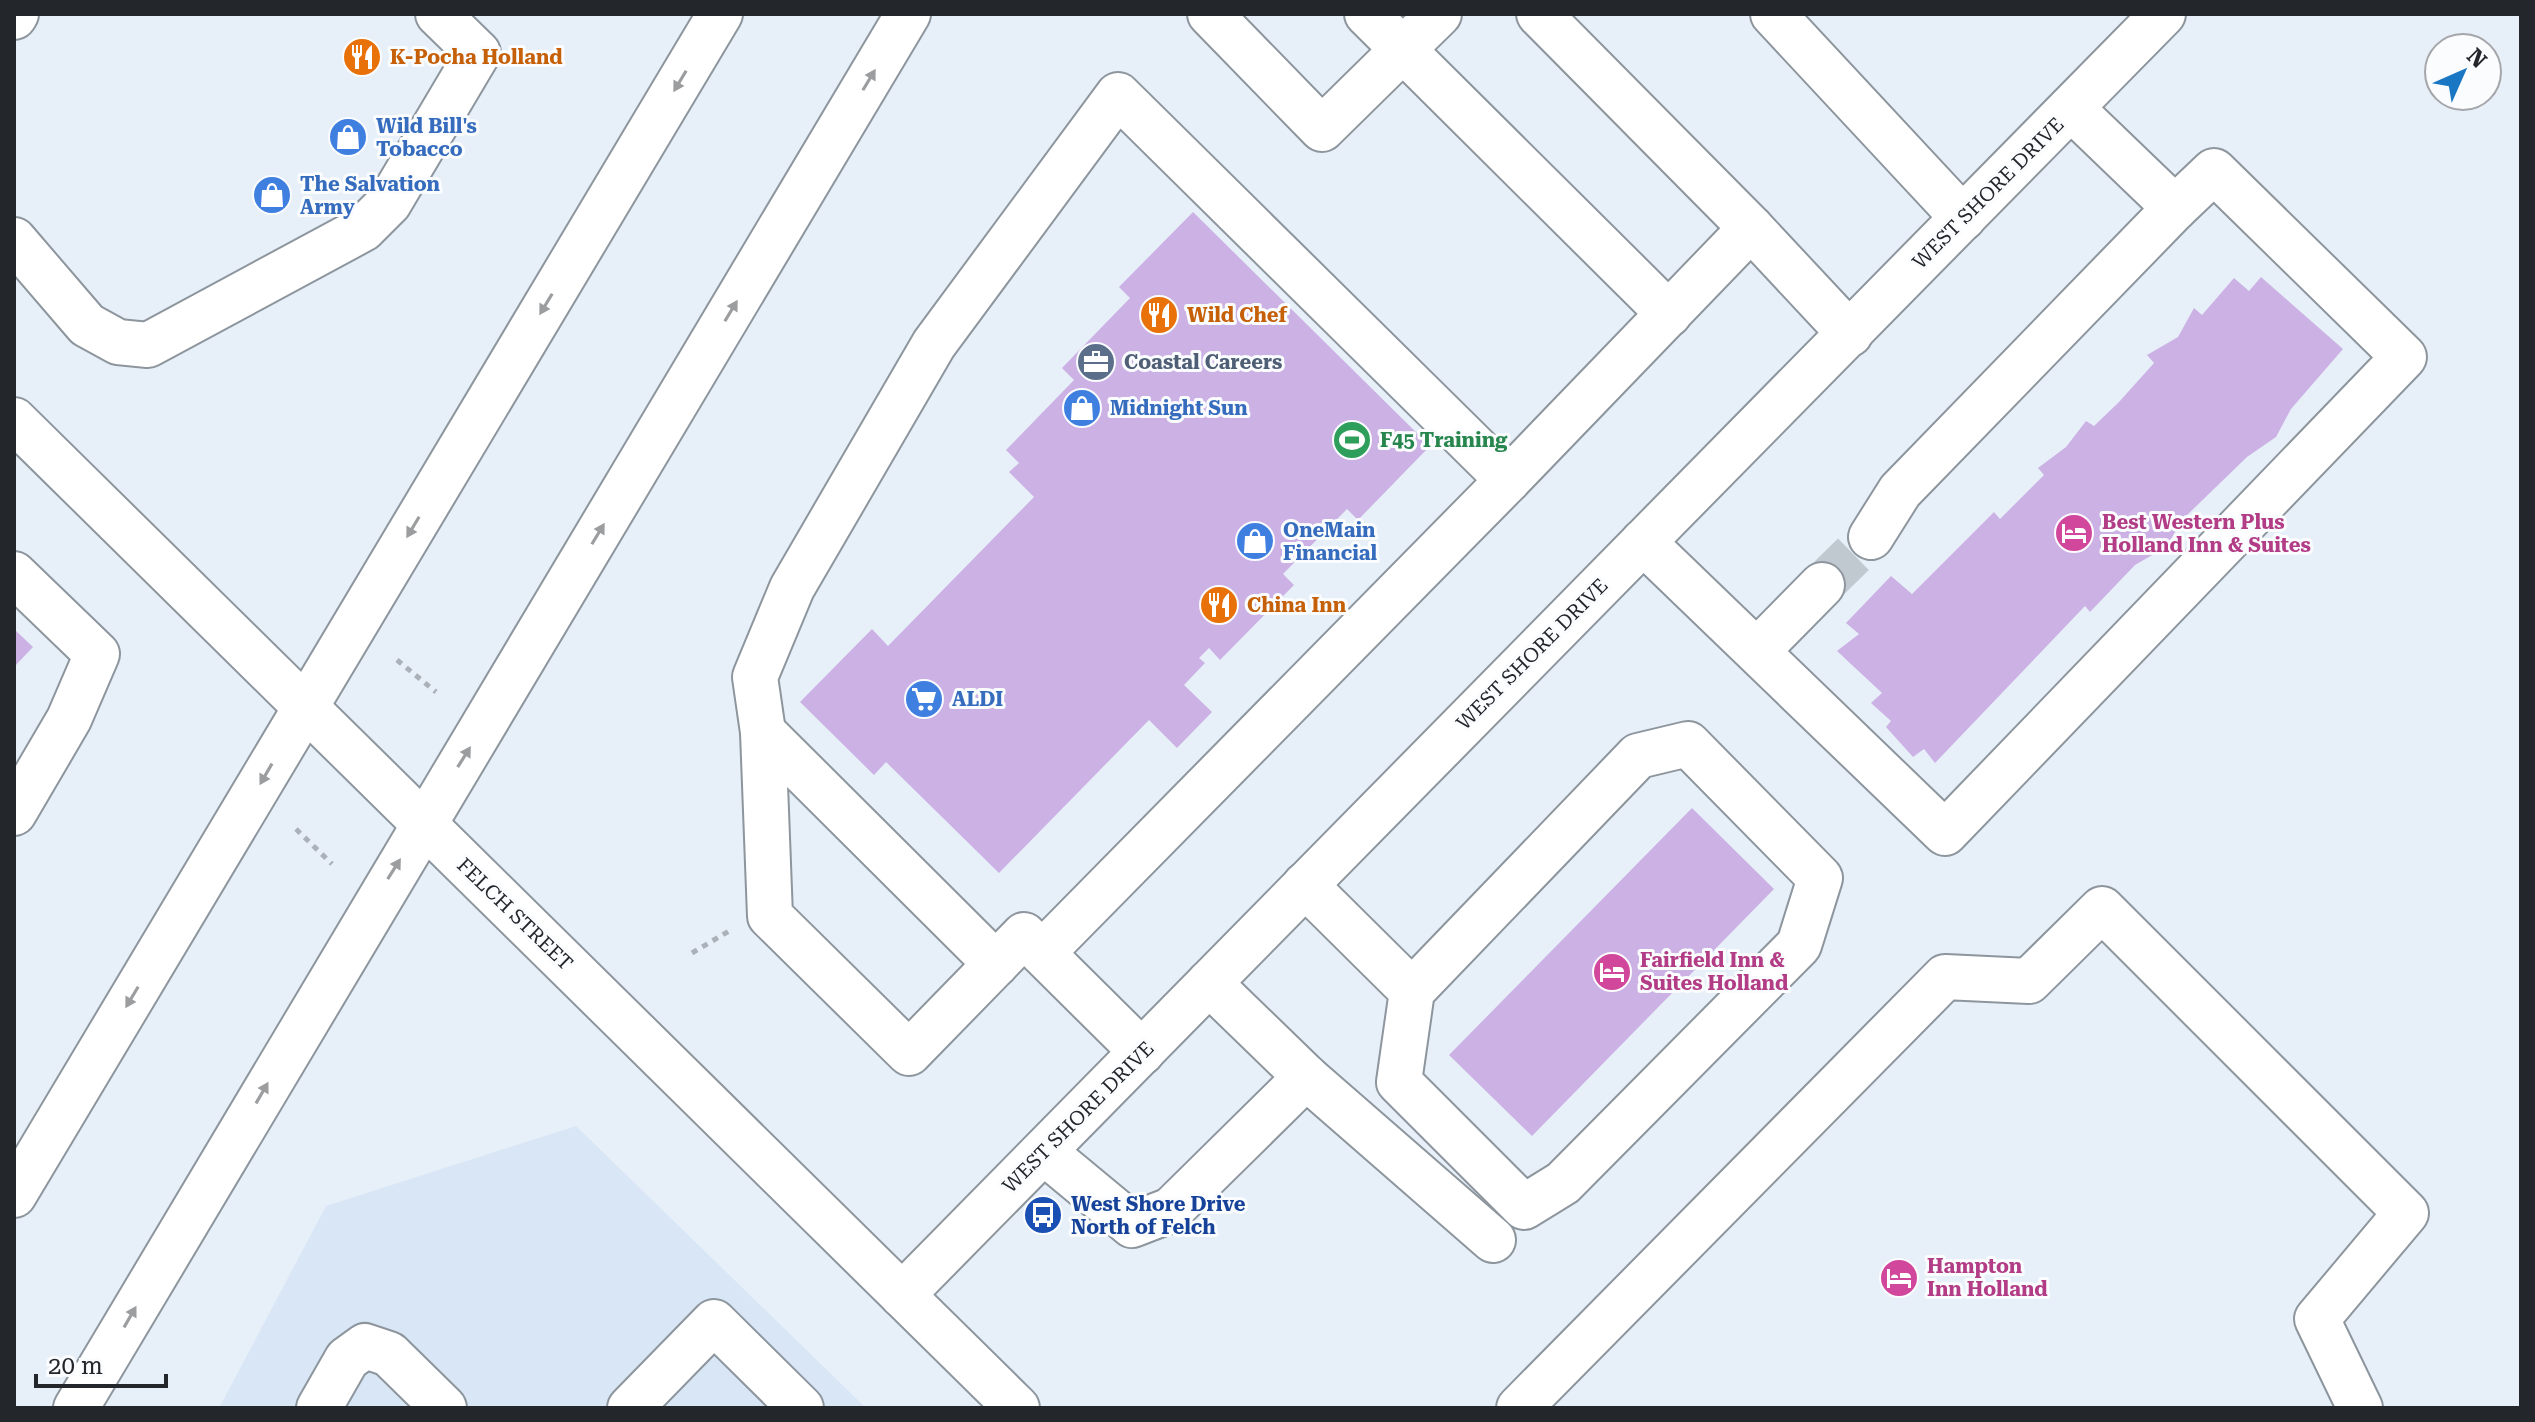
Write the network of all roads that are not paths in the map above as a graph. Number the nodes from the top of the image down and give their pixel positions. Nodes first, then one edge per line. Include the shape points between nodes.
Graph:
1 (438, 14) edge
2 (720, 14) edge
3 (908, 14) edge
4 (1210, 14) edge
5 (1367, 14) edge
6 (1439, 14) edge
7 (1539, 14) edge
8 (1773, 14) edge
9 (2163, 14) edge
10 (1403, 50) junction
11 (2071, 108) junction
12 (2175, 208) junction
13 (1963, 218) junction
14 (1751, 228) junction
15 (14, 240) edge
16 (1669, 314) junction
17 (1850, 334) junction
18 (14, 420) edge
19 (1508, 480) junction
20 (1871, 537) tunnel mouth
21 (1643, 542) junction
22 (14, 574) edge
23 (1822, 585) tunnel mouth
24 (1757, 651) junction
25 (305, 706) junction
26 (763, 732) junction
27 (14, 813) edge
28 (423, 823) junction
29 (1305, 885) junction
30 (1042, 953) junction
31 (996, 964) junction
32 (1209, 983) junction
33 (1412, 991) junction
34 (1142, 1052) junction
35 (1306, 1077) junction
36 (1044, 1152) junction
37 (14, 1195) edge
38 (1493, 1240) dead end
39 (902, 1295) junction
40 (76, 1408) edge
41 (319, 1408) edge
42 (444, 1408) edge
43 (630, 1408) edge
44 (801, 1408) edge
45 (1017, 1408) edge
46 (1519, 1408) edge
47 (2360, 1408) edge

1 - 15 main road via 478,53 389,203 363,229 148,345 118,342 87,325
2 -> 25 main road
28 -> 3 main road
4 - 10 main road via 1322,129
5 - 10 main road
6 - 10 main road
7 - 14 main road
8 - 13 main road
9 - 11 main road, WEST SHORE DRIVE
10 - 16 main road
11 - 12 main road
11 - 13 main road, WEST SHORE DRIVE
12 - 20 main road via 1900,491
12 - 24 main road via 2214,171 2404,357 1945,833
13 - 17 main road, WEST SHORE DRIVE
14 - 16 main road
14 - 17 main road
16 - 19 main road
17 - 21 main road, WEST SHORE DRIVE
18 - 25 main road, FELCH STREET
19 - 26 main road via 1118,95 934,344 792,588 755,677
19 - 30 main road
21 - 24 main road
21 - 29 main road, WEST SHORE DRIVE
22 - 27 main road via 97,654 69,719
23 - 24 main road
25 - 28 main road, FELCH STREET
25 -> 37 main road
26 - 31 main road
26 - 31 main road via 770,916 909,1053
28 - 39 main road, FELCH STREET
40 -> 28 main road
29 - 32 main road, WEST SHORE DRIVE
29 - 33 main road
30 - 31 main road via 1024,935
30 - 34 main road
32 - 34 main road, WEST SHORE DRIVE
32 - 35 main road
33 - 33 main road via 1399,1082 1524,1207 1563,1183 1799,945 1820,878 1688,744 1638,756
34 - 36 main road, WEST SHORE DRIVE
35 - 36 main road via 1171,1210 1132,1225
35 - 38 main road
36 - 39 main road, WEST SHORE DRIVE
39 - 45 main road, FELCH STREET
41 - 42 main road via 347,1359 365,1346 389,1354
43 - 44 main road via 714,1322
46 - 47 main road via 1945,977 2029,981 2102,909 2406,1213 2317,1319

